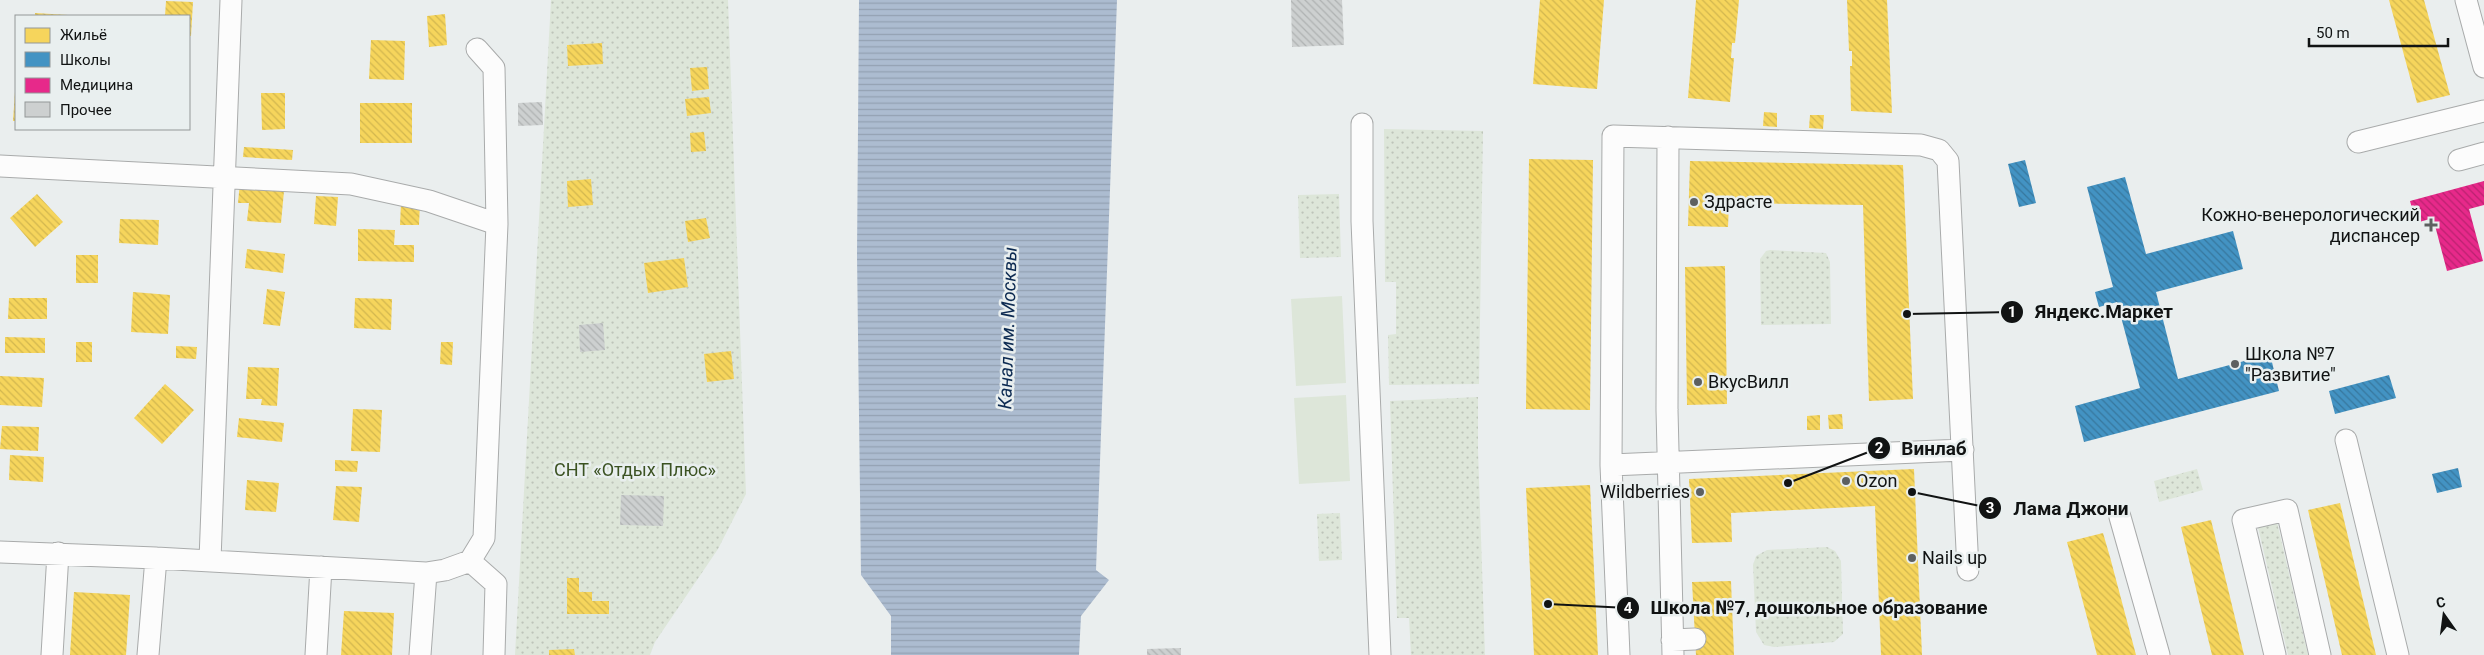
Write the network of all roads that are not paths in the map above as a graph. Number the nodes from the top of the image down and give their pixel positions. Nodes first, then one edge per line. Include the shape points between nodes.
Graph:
1 (232, 0) edge
2 (2466, 0) edge
3 (477, 49) dead end
4 (2484, 67) edge
5 (2484, 111) edge
6 (1362, 124) dead end
7 (1668, 137) junction
8 (2358, 142) dead end
9 (2484, 153) edge
10 (2459, 160) dead end
11 (0, 166) edge
12 (224, 176) junction
13 (497, 224) junction
14 (2346, 440) dead end
15 (1963, 450) junction
16 (1668, 462) junction
17 (1611, 464) junction
18 (2120, 517) dead end
19 (0, 552) edge
20 (58, 553) junction
21 (156, 558) junction
22 (210, 560) junction
23 (470, 561) junction
24 (321, 567) junction
25 (1968, 570) dead end
26 (426, 573) junction
27 (1695, 639) dead end
28 (1673, 647) edge
29 (52, 655) edge
30 (148, 655) edge
31 (316, 655) edge
32 (420, 655) edge
33 (494, 655) edge
34 (1380, 655) edge
35 (1620, 655) edge
36 (2159, 655) edge
37 (2274, 655) edge
38 (2320, 655) edge
39 (2398, 655) edge

1 - 12 street
2 - 4 street
3 - 13 street via 494,68
5 - 8 street
6 - 34 street via 1362,221
7 - 15 street via 1921,145 1939,150 1948,161
7 - 16 street
7 - 17 street via 1613,136
9 - 10 street
11 - 12 street
12 - 13 street via 351,184 429,201
12 - 22 street
13 - 23 street via 484,538
14 - 39 street
15 - 16 street
15 - 25 street
16 - 17 street
16 - 28 street
17 - 35 street
18 - 36 street
19 - 20 street
20 - 21 street
20 - 29 street
21 - 22 street
21 - 30 street
22 - 24 street
23 - 26 street
23 - 33 street via 496,584
24 - 26 street
24 - 31 street
26 - 32 street
27 - 28 street
37 - 38 street via 2243,520 2287,510

